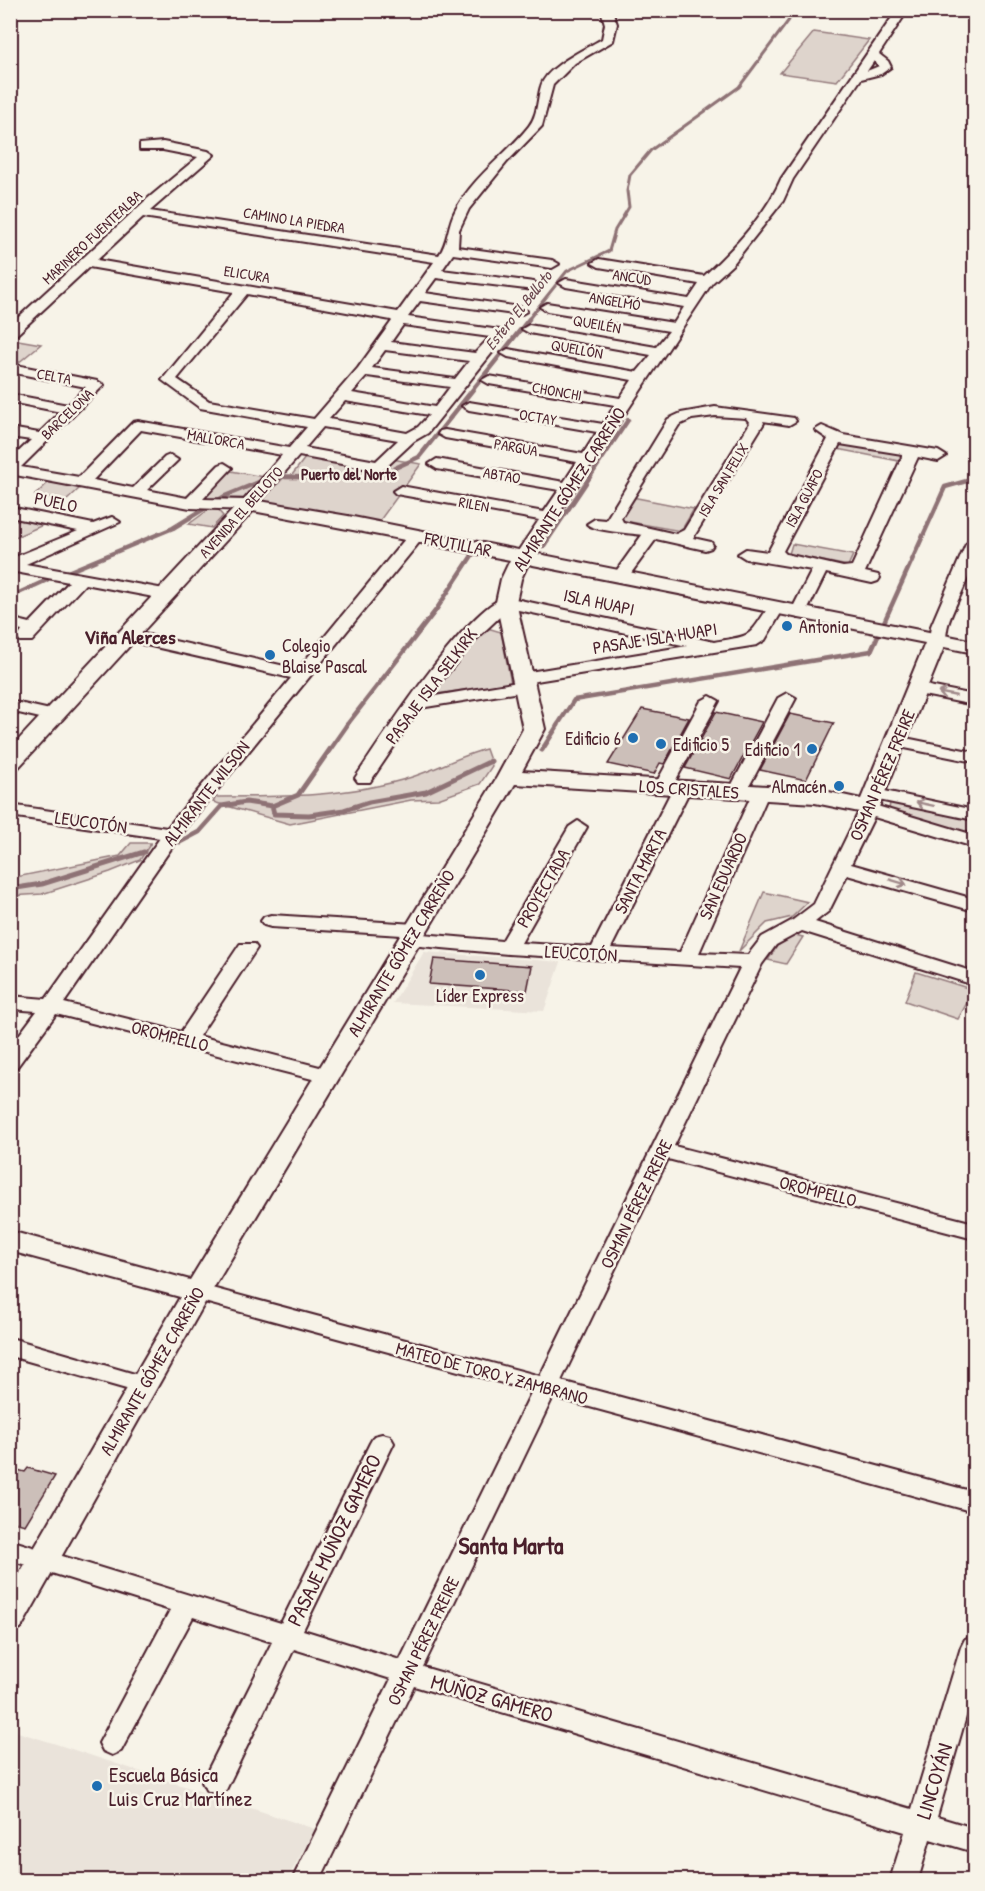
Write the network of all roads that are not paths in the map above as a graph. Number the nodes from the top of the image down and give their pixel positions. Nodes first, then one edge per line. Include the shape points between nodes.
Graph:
1 (606, 10) edge
2 (903, 10) edge
3 (144, 147) dead end
4 (141, 213) junction
5 (448, 252) junction
6 (89, 263) junction
7 (599, 263) dead end
8 (552, 264) dead end
9 (432, 273) junction
10 (707, 281) junction
11 (566, 283) dead end
12 (534, 286) dead end
13 (243, 290) junction
14 (415, 296) junction
15 (693, 304) junction
16 (547, 307) dead end
17 (520, 311) dead end
18 (399, 319) junction
19 (678, 328) junction
20 (529, 329) dead end
21 (10, 333) edge
22 (382, 345) junction
23 (660, 352) junction
24 (508, 353) dead end
25 (478, 358) junction
26 (11, 368) edge
27 (363, 371) junction
28 (641, 377) junction
29 (489, 380) dead end
30 (96, 384) joint
31 (459, 384) junction
32 (342, 396) junction
33 (10, 398) edge
34 (626, 403) junction
35 (469, 406) dead end
36 (74, 410) junction
37 (440, 412) junction
38 (752, 416) junction
39 (789, 421) dead end
40 (319, 423) junction
41 (607, 429) junction
42 (822, 430) dead end
43 (10, 432) edge
44 (445, 434) dead end
45 (43, 438) junction
46 (409, 438) junction
47 (839, 439) junction
48 (296, 452) junction
49 (909, 452) junction
50 (938, 456) dead end
51 (586, 459) junction
52 (170, 460) dead end
53 (437, 464) dead end
54 (224, 468) dead end
55 (10, 469) edge
56 (82, 483) junction
57 (568, 487) junction
58 (401, 491) dead end
59 (136, 493) junction
60 (204, 504) junction
61 (248, 505) junction
62 (10, 512) edge
63 (547, 517) junction
64 (112, 522) dead end
65 (595, 524) dead end
66 (617, 525) junction
67 (94, 529) junction
68 (645, 532) junction
69 (416, 536) junction
70 (679, 538) junction
71 (975, 544) edge
72 (705, 545) dead end
73 (746, 554) dead end
74 (522, 557) junction
75 (782, 558) junction
76 (10, 565) edge
77 (814, 566) junction
78 (846, 571) junction
79 (615, 576) junction
80 (872, 578) dead end
81 (80, 580) junction
82 (161, 597) junction
83 (506, 602) junction
84 (786, 610) junction
85 (10, 623) edge
86 (126, 635) junction
87 (937, 640) junction
88 (975, 647) edge
89 (718, 648) junction
90 (302, 675) junction
91 (524, 682) junction
92 (919, 689) junction
93 (787, 698) dead end
94 (975, 700) edge
95 (710, 701) dead end
96 (415, 704) junction
97 (10, 706) edge
98 (53, 716) junction
99 (896, 741) junction
100 (975, 757) edge
101 (10, 763) edge
102 (508, 777) junction
103 (364, 778) dead end
104 (672, 788) junction
105 (737, 792) junction
106 (760, 793) junction
107 (871, 803) junction
108 (10, 810) edge
109 (975, 815) edge
110 (578, 827) dead end
111 (171, 834) junction
112 (975, 841) edge
113 (841, 868) junction
114 (975, 905) edge
115 (271, 921) dead end
116 (800, 924) junction
117 (412, 934) junction
118 (247, 948) dead end
119 (508, 948) junction
120 (598, 954) junction
121 (687, 958) junction
122 (753, 962) junction
123 (975, 979) edge
124 (10, 1002) edge
125 (52, 1006) junction
126 (186, 1040) junction
127 (10, 1062) edge
128 (328, 1076) junction
129 (662, 1150) junction
130 (975, 1231) edge
131 (10, 1241) edge
132 (197, 1292) junction
133 (14, 1348) dead end
134 (144, 1385) junction
135 (546, 1387) junction
136 (382, 1443) dead end
137 (975, 1502) edge
138 (10, 1550) edge
139 (44, 1561) junction
140 (186, 1605) junction
141 (10, 1619) edge
142 (286, 1636) junction
143 (975, 1647) edge
144 (407, 1673) junction
145 (112, 1743) dead end
146 (216, 1782) dead end
147 (920, 1824) junction
148 (975, 1840) edge
149 (306, 1881) edge
150 (904, 1881) edge

1 - 5 street via 611,24 607,41 571,61 547,84 536,126 463,208
2 - 10 street, ALMIRANTE GÓMEZ CARREÑO via 787,179 779,198
3 - 4 street, MARINERO FUENTEALBA via 208,155
4 - 5 street, CAMINO LA PIEDRA
4 - 6 street, MARINERO FUENTEALBA
5 - 8 street, CAMINO LA PIEDRA
5 - 9 street, AVENIDA EL BELLOTO
6 - 13 street, ELICURA
6 - 21 street, MARINERO FUENTEALBA
7 - 10 street
9 - 12 street
9 - 14 street, AVENIDA EL BELLOTO
10 - 15 street, ALMIRANTE GÓMEZ CARREÑO
11 - 15 street, ANCUD
13 - 18 street, ELICURA
13 - 40 street via 169,380 205,405
14 - 17 street
14 - 18 street, AVENIDA EL BELLOTO
15 - 19 street, ALMIRANTE GÓMEZ CARREÑO
16 - 19 street, ANGELMÓ
18 - 22 street, AVENIDA EL BELLOTO
18 - 25 street, ELICURA via 501,334
19 - 23 street, ALMIRANTE GÓMEZ CARREÑO
20 - 23 street, QUEILÉN
22 - 25 street
22 - 27 street, AVENIDA EL BELLOTO
23 - 28 street, ALMIRANTE GÓMEZ CARREÑO
24 - 28 street, QUELLÓN
25 - 31 street
26 - 30 street, CELTA
27 - 31 street
27 - 32 street, AVENIDA EL BELLOTO
28 - 34 street, ALMIRANTE GÓMEZ CARREÑO
29 - 34 street, CHONCHI
30 - 36 street, BARCELONA
31 - 37 street
32 - 37 street
32 - 40 street, AVENIDA EL BELLOTO
33 - 36 street
34 - 41 street, ALMIRANTE GÓMEZ CARREÑO
35 - 41 street, OCTAY
36 - 45 street, BARCELONA
37 - 46 street
38 - 39 street
38 - 66 street via 733,411 673,422 613,518
38 - 70 street, ISLA SAN FELIX via 757,423 690,533
40 - 46 street
40 - 48 street, AVENIDA EL BELLOTO
41 - 51 street, ALMIRANTE GÓMEZ CARREÑO
42 - 47 street
43 - 45 street
44 - 51 street, PARGUA
45 - 55 street, BARCELONA
46 - 48 street, MALLORCA via 379,466
47 - 49 street
47 - 75 street, ISLA GUAFO via 834,441 775,551
48 - 56 street, MALLORCA via 138,425
48 - 61 street, AVENIDA EL BELLOTO
49 - 50 street
49 - 78 street via 858,570
51 - 57 street, ALMIRANTE GÓMEZ CARREÑO
52 - 59 street
53 - 57 street, ABTAO
54 - 60 street
55 - 56 street, FRUTILLAR
56 - 59 street, FRUTILLAR
57 - 63 street, ALMIRANTE GÓMEZ CARREÑO
58 - 63 street, RILEN
59 - 60 street, FRUTILLAR
60 - 61 street, FRUTILLAR
61 - 69 street, FRUTILLAR
61 - 82 street, AVENIDA EL BELLOTO
62 - 67 street, PUELO
63 - 74 street, ALMIRANTE GÓMEZ CARREÑO
64 - 67 street
65 - 66 street
66 - 68 street
67 - 76 street
68 - 70 street
68 - 79 street
69 - 74 street, FRUTILLAR
69 - 90 street, ALMIRANTE WILSON
70 - 72 street
71 - 87 street, OSMAN PÉREZ FREIRE via 939,626
73 - 75 street
74 - 79 street, FRUTILLAR
74 - 83 street, ALMIRANTE GÓMEZ CARREÑO
75 - 77 street
76 - 81 street
77 - 78 street
77 - 84 street, PASAJE ISLA HUAPI
78 - 80 street
79 - 84 street, FRUTILLAR
81 - 82 street via 108,590
81 - 85 street via 30,633
82 - 86 street, AVENIDA EL BELLOTO
83 - 89 street, ISLA HUAPI
83 - 91 street, ALMIRANTE GÓMEZ CARREÑO
83 - 96 street, PASAJE ISLA SELKIRK via 478,624
84 - 87 street, FRUTILLAR
84 - 89 street, PASAJE ISLA HUAPI via 759,636
86 - 90 street
86 - 98 street, AVENIDA EL BELLOTO
87 - 88 street, FRUTILLAR
87 - 92 street, OSMAN PÉREZ FREIRE
89 - 91 street, PASAJE ISLA HUAPI
90 - 111 street, ALMIRANTE WILSON
91 - 96 street, PASAJE ISLA HUAPI
91 - 102 street, ALMIRANTE GÓMEZ CARREÑO via 534,729
94 -> 92 street
92 - 99 street, OSMAN PÉREZ FREIRE
93 - 105 street
95 - 104 street, SANTA MARTA
96 - 103 street, PASAJE ISLA SELKIRK
97 - 98 street
98 - 101 street, AVENIDA EL BELLOTO
99 - 100 street
99 - 107 street, OSMAN PÉREZ FREIRE
102 - 104 street, LOS CRISTALES
102 - 117 street, ALMIRANTE GÓMEZ CARREÑO
104 - 105 street, LOS CRISTALES
104 - 120 street, SANTA MARTA
105 - 106 street, LOS CRISTALES
106 - 107 street, LOS CRISTALES
106 - 121 street, SAN EDUARDO
109 -> 107 street
107 - 112 street
107 - 113 street, OSMAN PÉREZ FREIRE
108 - 111 street, LEUCOTÓN
110 - 119 street, PROYECTADA
111 - 125 street, ALMIRANTE WILSON
113 -> 114 street
113 - 116 street, OSMAN PÉREZ FREIRE via 822,908
115 - 117 street, LEUCOTÓN
116 - 122 street, OSMAN PÉREZ FREIRE via 769,941
116 - 123 street
117 - 119 street, LEUCOTÓN
117 - 128 street, ALMIRANTE GÓMEZ CARREÑO
118 - 126 street
119 - 120 street, LEUCOTÓN
120 - 121 street, LEUCOTÓN
121 - 122 street, LEUCOTÓN
122 - 129 street, OSMAN PÉREZ FREIRE
124 - 125 street, OROMPELLO
125 - 126 street, OROMPELLO
125 - 127 street, ALMIRANTE WILSON
126 - 128 street, OROMPELLO
128 - 132 street, ALMIRANTE GÓMEZ CARREÑO
129 - 130 street, OROMPELLO
129 - 135 street, OSMAN PÉREZ FREIRE
131 - 132 street, MATEO DE TORO Y ZAMBRANO
132 - 134 street, ALMIRANTE GÓMEZ CARREÑO
132 - 135 street, MATEO DE TORO Y ZAMBRANO
133 - 134 street
134 - 139 street, ALMIRANTE GÓMEZ CARREÑO
135 - 137 street, MATEO DE TORO Y ZAMBRANO
135 - 144 street, OSMAN PÉREZ FREIRE
136 - 142 street, PASAJE MUÑOZ GAMERO
138 - 139 street, MUÑOZ GAMERO
139 - 140 street, MUÑOZ GAMERO
139 - 141 street, ALMIRANTE GÓMEZ CARREÑO
140 - 142 street, MUÑOZ GAMERO
140 - 145 street
142 - 144 street, MUÑOZ GAMERO
142 - 146 street, PASAJE MUÑOZ GAMERO
143 - 147 street, LINCOYÁN
144 - 147 street, MUÑOZ GAMERO
144 - 149 street, OSMAN PÉREZ FREIRE
147 - 148 street, MUÑOZ GAMERO
147 - 150 street, LINCOYÁN

